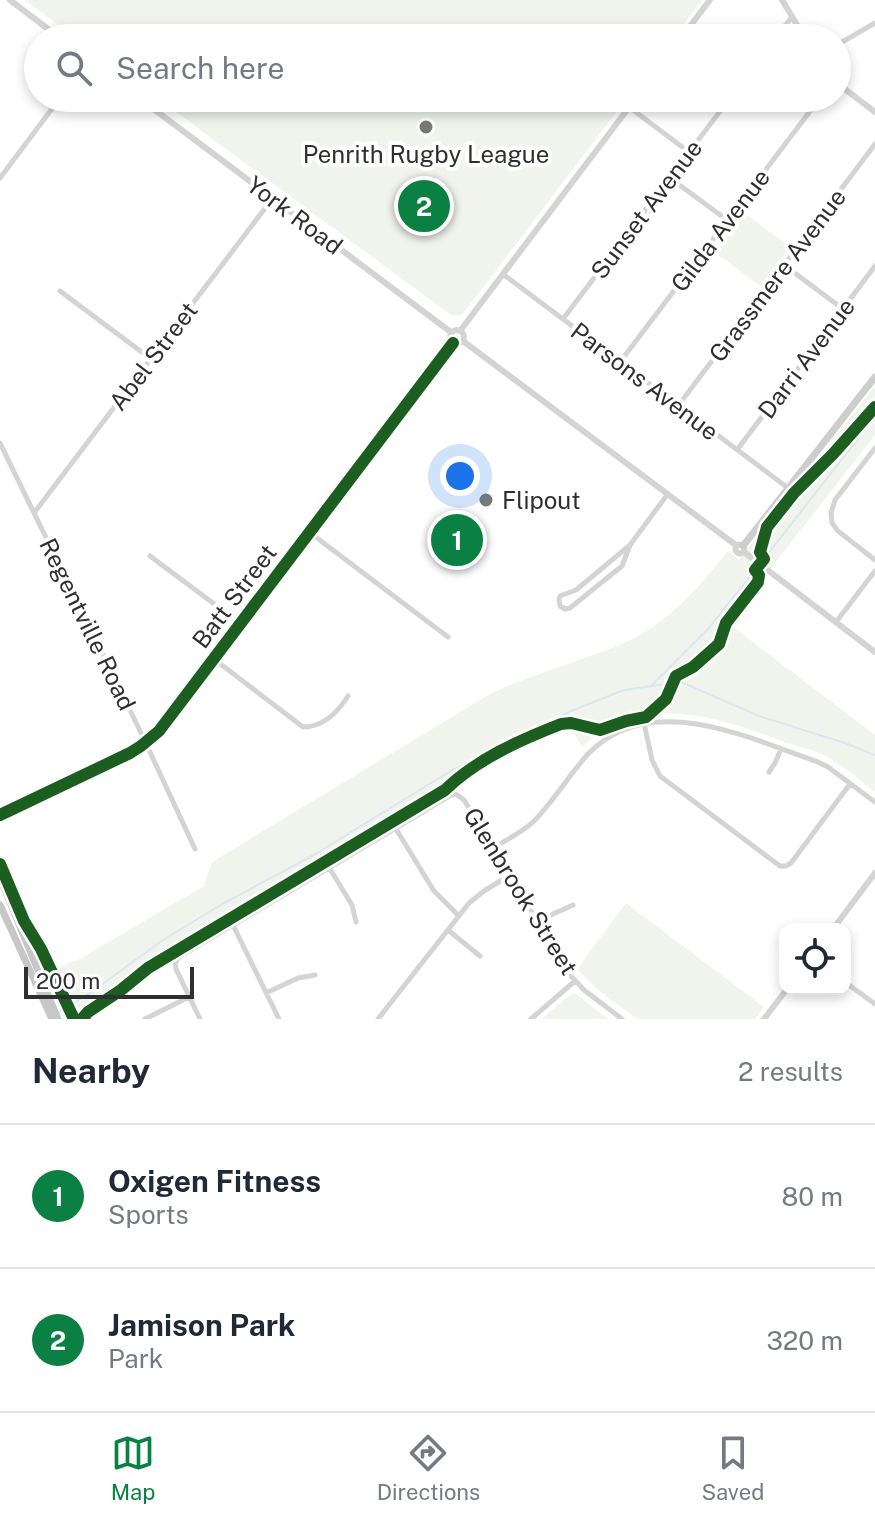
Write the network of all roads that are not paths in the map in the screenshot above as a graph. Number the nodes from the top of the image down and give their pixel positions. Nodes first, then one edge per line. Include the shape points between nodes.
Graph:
1 (10, 0) edge
2 (710, 0) edge
3 (782, 0) edge
4 (793, 17) junction
5 (875, 23) edge
6 (42, 24) edge
7 (692, 24) edge
8 (787, 24) edge
9 (797, 24) edge
10 (851, 37) edge
11 (851, 94) edge
12 (50, 112) edge
13 (157, 112) edge
14 (625, 112) edge
15 (636, 112) edge
16 (719, 112) edge
17 (809, 112) edge
18 (875, 112) edge
19 (875, 144) edge
20 (689, 152) junction
21 (0, 178) edge
22 (670, 178) junction
23 (272, 199) junction
24 (727, 220) junction
25 (784, 265) junction
26 (875, 266) edge
27 (503, 274) junction
28 (60, 291) dead end
29 (843, 309) junction
30 (563, 319) junction
31 (460, 331) junction
32 (452, 333) junction
33 (463, 341) junction
34 (453, 343) junction
35 (151, 359) junction
36 (620, 362) junction
37 (875, 377) edge
38 (678, 406) junction
39 (0, 443) edge
40 (875, 448) edge
41 (737, 450) junction
42 (788, 488) junction
43 (667, 495) junction
44 (34, 513) junction
45 (309, 532) junction
46 (630, 545) junction
47 (741, 548) junction
48 (150, 556) dead end
49 (875, 560) edge
50 (875, 571) edge
51 (836, 622) junction
52 (241, 624) junction
53 (448, 637) dead end
54 (875, 652) edge
55 (214, 659) junction
56 (348, 696) dead end
57 (644, 723) junction
58 (145, 743) junction
59 (781, 749) junction
60 (769, 772) dead end
61 (850, 784) junction
62 (875, 802) edge
63 (0, 815) edge
64 (396, 829) junction
65 (493, 848) junction
66 (195, 849) dead end
67 (330, 869) junction
68 (875, 873) edge
69 (510, 875) junction
70 (0, 878) edge
71 (0, 905) edge
72 (573, 905) dead end
73 (459, 916) junction
74 (356, 922) dead end
75 (539, 923) junction
76 (838, 923) edge
77 (233, 925) junction
78 (448, 930) junction
79 (480, 956) dead end
80 (315, 975) dead end
81 (575, 981) junction
82 (851, 986) edge
83 (266, 993) junction
84 (783, 995) edge
85 (189, 997) junction
86 (875, 1004) edge
87 (53, 1014) edge
88 (145, 1019) edge
89 (200, 1019) edge
90 (279, 1019) edge
91 (378, 1019) edge
92 (531, 1019) edge
93 (622, 1019) edge
94 (765, 1019) edge

1 - 6 street
2 - 7 street
3 - 4 street
4 - 8 street
4 - 9 street
5 - 10 street
11 - 18 street
12 - 21 street
13 - 23 street, York Road
14 - 27 street
15 - 20 street
16 - 20 street, Sunset Avenue
17 - 24 street, Gilda Avenue
19 - 25 street, Grassmere Avenue
20 - 22 street, Sunset Avenue
22 - 24 street
22 - 30 street, Sunset Avenue
23 - 32 street, York Road
23 - 35 street, Abel Street
24 - 36 street, Gilda Avenue
25 - 29 street
25 - 38 street, Grassmere Avenue
26 - 29 street, Darri Avenue
27 - 30 street, Parsons Avenue
27 - 31 street
28 - 35 street
29 - 41 street, Darri Avenue
30 - 36 street, Parsons Avenue
31 - 32 street
31 - 33 street
32 - 34 street
33 - 34 street
33 - 43 street
34 - 45 street, Batt Street
35 - 44 street, Abel Street
36 - 38 street, Parsons Avenue
37 - 42 main road
38 - 41 street, Parsons Avenue
39 - 44 street, Regentville Road
40 - 49 street via 835,500 831,516 840,533
41 - 42 street, Parsons Avenue
42 - 47 main road
43 - 46 street
43 - 47 street
44 - 58 street, Regentville Road
45 - 52 street, Batt Street
45 - 53 street
46 - 46 street via 620,567 570,608 560,606 560,596 576,590
47 - 51 street
48 - 52 street
50 - 51 street
51 - 54 street
52 - 55 street, Batt Street
55 - 56 street via 303,727 325,720
55 - 58 street, Batt Street via 164,727
57 - 59 street via 711,727
57 - 61 street via 660,776 780,866 791,863
57 - 65 street via 601,743 533,822
58 - 63 street, Batt Street
58 - 66 street, Regentville Road
59 - 60 street
59 - 61 street via 825,765
61 - 62 street
64 - 65 street, Glenbrook Street via 456,794
64 - 67 street
64 - 73 street via 438,898
65 - 69 street, Glenbrook Street
67 - 74 street
67 - 77 street
68 - 76 street
69 - 73 street via 477,896
69 - 75 street, Glenbrook Street
70 - 87 main road
71 - 87 main road
72 - 75 street
73 - 78 street
75 - 81 street, Glenbrook Street
77 - 83 street
77 - 85 street via 176,961
78 - 79 street
78 - 91 street
80 - 83 street
81 - 92 street
81 - 93 street, Glenbrook Street
82 - 86 street
83 - 90 street
84 - 94 street
85 - 88 street
85 - 89 street

